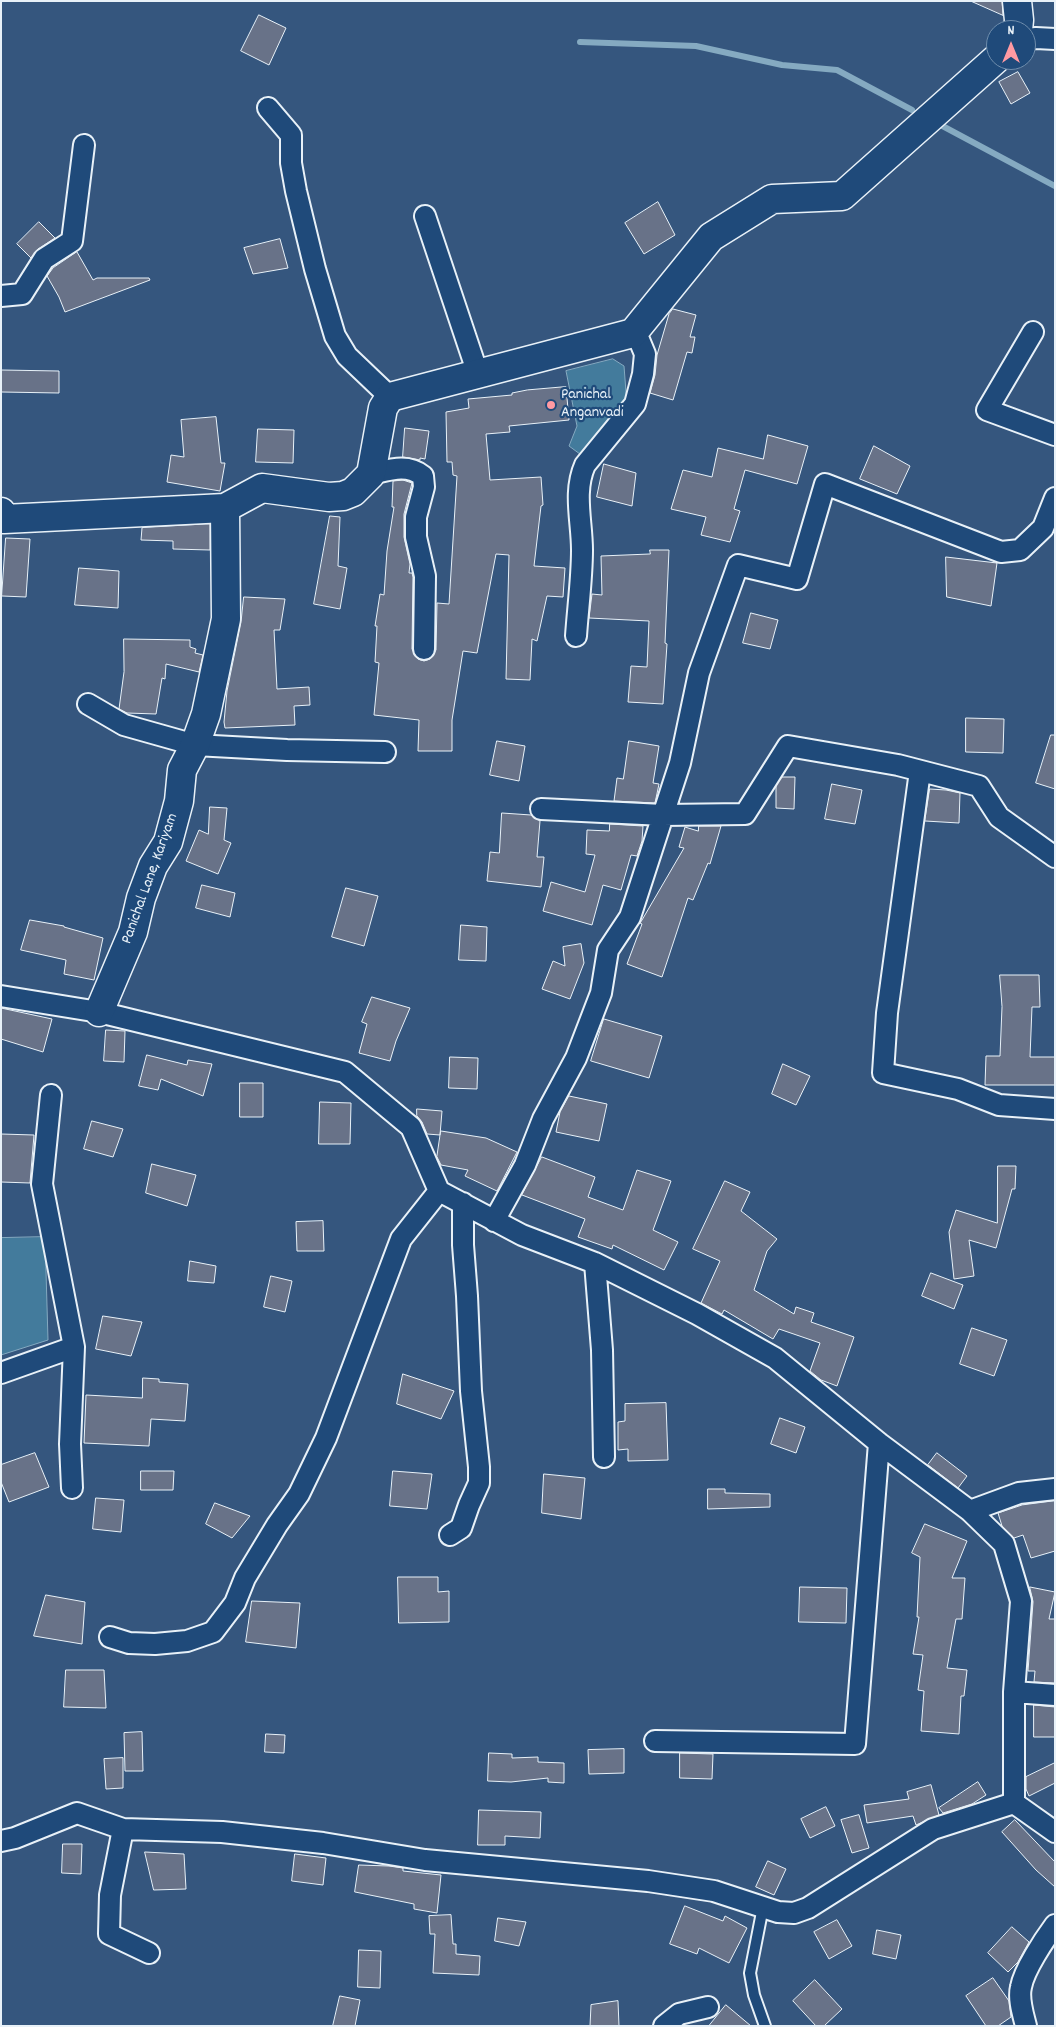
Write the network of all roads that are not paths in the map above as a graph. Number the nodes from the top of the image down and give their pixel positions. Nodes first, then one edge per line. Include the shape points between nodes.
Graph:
1 (1017, 1) edge
2 (1019, 20) edge
3 (1036, 38) edge
4 (1055, 39) edge
5 (986, 68) edge
6 (268, 108) dead end
7 (84, 145) dead end
8 (424, 216) dead end
9 (1, 296) edge
10 (1033, 332) dead end
11 (633, 333) junction
12 (478, 374) junction
13 (390, 397) junction
14 (1055, 436) edge
15 (371, 474) junction
16 (1055, 498) edge
17 (225, 508) junction
18 (2, 520) edge
19 (576, 636) dead end
20 (424, 649) dead end
21 (88, 704) dead end
22 (195, 745) junction
23 (385, 752) dead end
24 (920, 771) junction
25 (540, 809) dead end
26 (663, 815) junction
27 (1055, 857) edge
28 (1, 996) edge
29 (99, 1012) junction
30 (51, 1095) dead end
31 (1055, 1109) edge
32 (439, 1191) junction
33 (463, 1203) junction
34 (494, 1221) junction
35 (596, 1263) junction
36 (74, 1347) junction
37 (1, 1373) edge
38 (879, 1443) junction
39 (604, 1457) dead end
40 (72, 1488) dead end
41 (1055, 1489) edge
42 (970, 1511) junction
43 (450, 1535) dead end
44 (110, 1637) dead end
45 (1014, 1692) junction
46 (1055, 1695) edge
47 (655, 1741) dead end
48 (1014, 1803) junction
49 (123, 1829) junction
50 (1055, 1832) edge
51 (1, 1841) edge
52 (763, 1907) junction
53 (1055, 1925) edge
54 (149, 1953) dead end
55 (708, 2007) dead end
56 (664, 2026) edge
57 (765, 2026) edge
58 (1026, 2026) edge

1 - 2 street
3 - 4 street
5 - 11 street via 842,196 772,199 711,237
6 - 13 street via 291,135 296,191 335,336 347,356
7 - 9 street via 72,241 44,259 22,294
8 - 12 street
10 - 14 street via 987,410
11 - 12 street
11 - 19 street via 645,354 635,404 592,456 581,475 582,550
12 - 13 street
13 - 15 street via 383,408
15 - 17 street via 353,492 343,496 262,488
15 - 20 street via 408,468 423,476 416,537 425,576
16 - 26 street via 1043,528 1020,550 1001,552 825,484 798,579 738,565 699,673 680,763
17 - 18 street
17 - 22 street, Panichal Lane, Kariyam via 226,619 206,714
21 - 22 street via 124,725
22 - 23 street
22 - 29 street, Panichal Lane, Kariyam via 182,770 179,801 168,842 153,866 141,898 134,932
24 - 26 street via 788,746 744,814
24 - 27 street via 979,786 1000,817
24 - 31 street via 887,1013 883,1073 958,1089 1000,1105
25 - 26 street
26 - 34 street via 630,917 608,950 601,993 576,1058 543,1119 525,1165
28 - 29 street
29 - 32 street via 345,1072 411,1127
30 - 36 street via 42,1184
32 - 33 street
32 - 44 street via 401,1239 326,1438 299,1494 245,1578 235,1603 213,1632 187,1641 129,1643
33 - 34 street
33 - 43 street via 471,1391 480,1484 461,1528
34 - 35 street
35 - 38 street via 775,1358
35 - 39 street
36 - 37 street
36 - 40 street via 70,1444
38 - 42 street
38 - 47 street via 856,1744
41 - 42 street via 1019,1493
42 - 45 street via 1004,1544 1021,1601
45 - 46 street
45 - 48 street
48 - 50 street
48 - 52 street via 933,1829 808,1908 794,1913
49 - 51 street via 76,1814
49 - 52 street via 222,1832 323,1843 424,1860 648,1880 714,1891
49 - 54 street via 110,1896 109,1934
52 - 57 lane via 750,1973
53 - 58 street via 1020,1987
55 - 56 street via 679,2014

